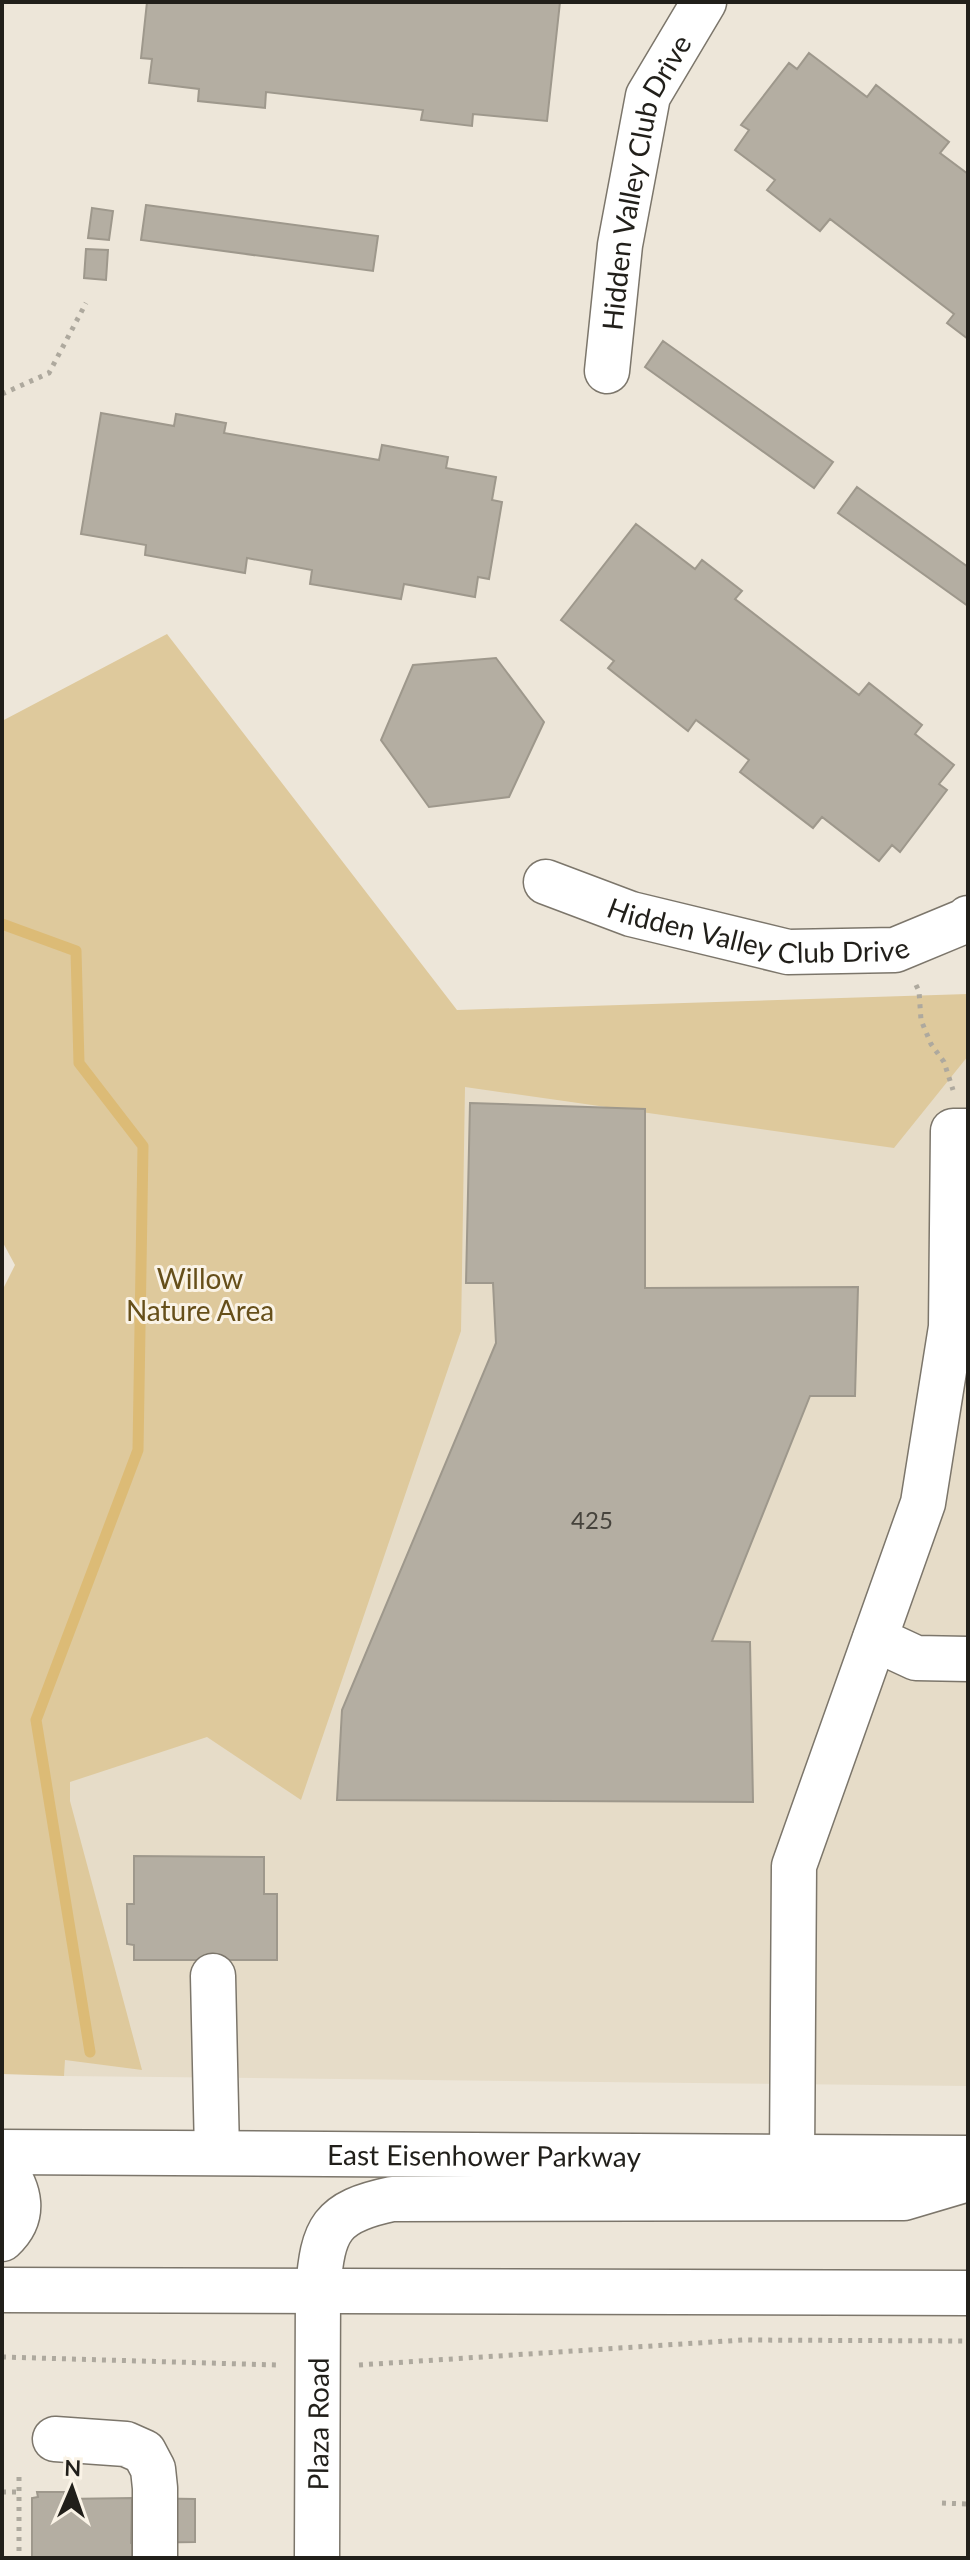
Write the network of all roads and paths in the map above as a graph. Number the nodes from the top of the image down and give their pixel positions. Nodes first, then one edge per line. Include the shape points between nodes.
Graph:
1 (704, 2) edge
2 (86, 303) dead end
3 (607, 371) dead end
4 (2, 394) edge
5 (546, 882) dead end
6 (968, 918) edge
7 (919, 991) dead end
8 (961, 1116) edge
9 (875, 1639) junction
10 (968, 1659) edge
11 (213, 1976) dead end
12 (2, 2152) edge
13 (217, 2152) junction
14 (968, 2158) edge
15 (792, 2159) junction
16 (2, 2166) edge
17 (968, 2179) edge
18 (2, 2239) edge
19 (968, 2263) edge
20 (318, 2289) junction
21 (2, 2290) edge
22 (668, 2291) junction
23 (968, 2293) edge
24 (968, 2341) edge
25 (2, 2357) edge
26 (268, 2365) dead end
27 (361, 2365) dead end
28 (55, 2439) dead end
29 (19, 2477) dead end
30 (2, 2492) edge
31 (19, 2492) junction
32 (942, 2503) dead end
33 (968, 2504) edge
34 (19, 2558) edge
35 (155, 2558) edge
36 (317, 2558) edge

1 - 3 main road, Hidden Valley Club Drive via 648,96 620,245
2 - 4 path via 49,373
5 - 6 main road, Hidden Valley Club Drive via 631,914 788,952 895,950
7 - 8 path via 921,1020 944,1062
8 - 9 main road via 953,1131 951,1327 923,1503
9 - 10 main road via 916,1658
9 - 15 main road via 794,1866
11 - 13 main road
12 - 13 main road, East Eisenhower Parkway
13 - 15 main road, East Eisenhower Parkway
14 - 15 main road, East Eisenhower Parkway
16 - 18 main road via 17,2189 20,2211
17 - 20 main road, Plaza Road via 904,2198 392,2199 342,2217 326,2234
19 - 22 main road via 770,2265
20 - 21 main road
20 - 22 main road
20 - 36 main road, Plaza Road
22 - 23 main road
24 - 27 path via 743,2340
25 - 26 path
28 - 35 main road via 126,2444 144,2452 155,2488
29 - 31 path
30 - 31 path
31 - 34 path
32 - 33 path

